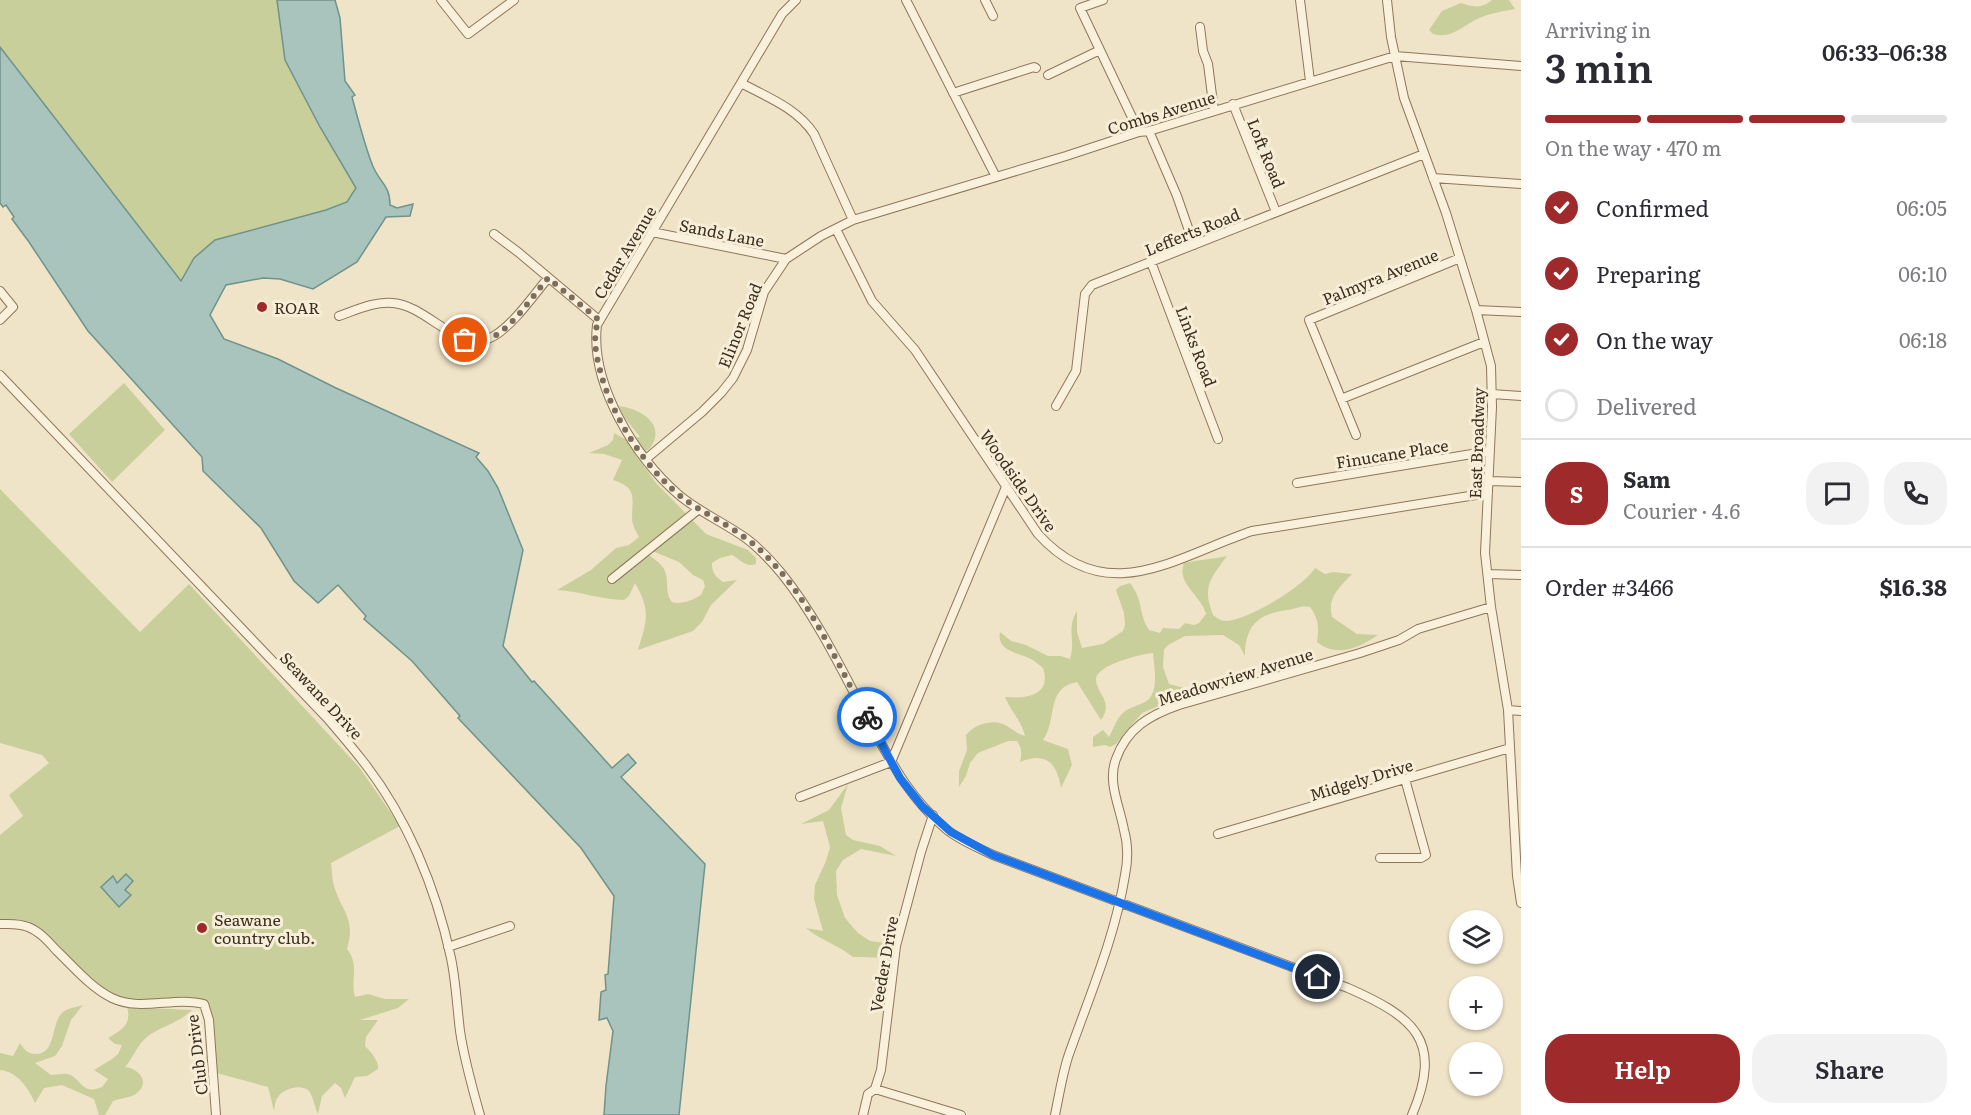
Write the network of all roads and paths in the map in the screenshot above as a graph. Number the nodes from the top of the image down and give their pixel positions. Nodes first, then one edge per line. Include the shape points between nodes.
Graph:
1 (441, 0) edge
2 (514, 0) edge
3 (906, 0) edge
4 (985, 0) edge
5 (1103, 0) edge
6 (1300, 0) edge
7 (1387, 0) edge
8 (792, 1) edge
9 (993, 16) dead end
10 (1200, 27) dead end
11 (1100, 50) junction
12 (1395, 56) junction
13 (1521, 66) edge
14 (1036, 68) dead end
15 (1048, 75) dead end
16 (1310, 81) junction
17 (741, 83) junction
18 (953, 93) junction
19 (1233, 104) junction
20 (1214, 111) junction
21 (1149, 130) junction
22 (1139, 132) junction
23 (1424, 154) junction
24 (996, 177) junction
25 (1433, 178) junction
26 (1521, 184) edge
27 (935, 196) joint
28 (1276, 212) junction
29 (853, 220) junction
30 (836, 229) junction
31 (652, 232) junction
32 (495, 234) dead end
33 (1194, 244) junction
34 (1460, 258) junction
35 (786, 259) junction
36 (1151, 262) junction
37 (548, 278) junction
38 (0, 291) edge
39 (1476, 310) junction
40 (1521, 312) edge
41 (339, 315) dead end
42 (0, 320) edge
43 (599, 320) junction
44 (1484, 342) junction
45 (0, 375) edge
46 (1492, 394) junction
47 (1521, 396) edge
48 (1341, 399) junction
49 (1056, 406) dead end
50 (1356, 435) dead end
51 (1218, 439) dead end
52 (1490, 451) junction
53 (646, 459) junction
54 (1490, 481) junction
55 (1521, 482) edge
56 (1297, 483) dead end
57 (1006, 487) junction
58 (1488, 493) junction
59 (699, 509) junction
60 (1488, 574) junction
61 (1521, 575) edge
62 (612, 579) dead end
63 (1491, 607) junction
64 (1508, 710) junction
65 (1521, 711) edge
66 (1510, 748) junction
67 (891, 762) junction
68 (1517, 776) edge
69 (1405, 779) junction
70 (800, 797) dead end
71 (933, 815) junction
72 (1218, 834) dead end
73 (1380, 858) dead end
74 (1119, 902) junction
75 (1521, 902) edge
76 (0, 924) edge
77 (510, 926) dead end
78 (448, 947) junction
79 (875, 1089) junction
80 (216, 1115) edge
81 (480, 1115) edge
82 (864, 1115) edge
83 (961, 1115) edge
84 (1055, 1115) edge
85 (1412, 1115) edge

1 - 2 street via 468,34
3 - 18 street
4 - 9 street
5 - 11 street via 1080,8
6 - 16 street
7 - 12 street, East Broadway
8 - 17 street, Cedar Avenue
10 - 20 street
11 - 15 street
11 - 22 street
12 - 13 street
12 - 16 street, Combs Avenue
12 - 23 street, East Broadway via 1404,98
14 - 18 street
16 - 19 street, Combs Avenue
17 - 29 street via 808,125
17 - 31 street, Cedar Avenue
18 - 24 street
19 - 20 street, Combs Avenue
19 - 28 street, Loft Road
20 - 21 street, Combs Avenue
21 - 22 street, Combs Avenue
21 - 33 street
22 - 24 street, Combs Avenue
23 - 25 street, East Broadway
23 - 28 street, Lefferts Road
24 - 27 street, Combs Avenue
25 - 26 street
25 - 34 street, East Broadway
27 - 29 street, Elinor Road
28 - 33 street, Lefferts Road
29 - 30 street, Elinor Road
30 - 35 street, Elinor Road
30 - 57 street, Woodside Drive via 872,301 915,350
31 - 35 street, Sands Lane
31 - 43 street, Cedar Avenue
32 - 37 street
33 - 36 street, Lefferts Road
34 - 39 street, East Broadway
34 - 48 street, Palmyra Avenue via 1309,320
35 - 53 street, Elinor Road via 764,292 747,350 733,378 702,412
36 - 49 street, Lefferts Road via 1087,289 1076,370
36 - 51 street, Links Road
37 - 41 street via 505,328 483,340 459,338 425,314 402,304 374,304
37 - 43 street
38 - 42 street via 13,307
39 - 40 street
39 - 44 street, East Broadway
43 - 53 street, Cedar Avenue via 596,348 603,381 622,423
44 - 46 street, East Broadway via 1491,366
44 - 48 street
45 - 78 street, Seawane Drive via 327,718 363,761 414,846
46 - 47 street
46 - 52 street, East Broadway
48 - 50 street
52 - 54 street, East Broadway
52 - 56 street, Finucane Place
53 - 59 street, Cedar Avenue via 678,494
54 - 55 street
54 - 58 street, East Broadway
57 - 58 street, Woodside Drive via 1038,534 1058,554 1074,564 1120,574 1161,567 1252,531
57 - 67 street
58 - 60 street, East Broadway
59 - 62 street
59 - 67 street, Cedar Avenue via 748,540 783,575 817,625
60 - 61 street
60 - 63 street, East Broadway
63 - 64 street, East Broadway
63 - 74 street, Meadowview Avenue via 1360,653 1179,705 1142,722 1127,738 1114,769 1114,788 1127,849
64 - 65 street
64 - 66 street, East Broadway
66 - 68 street, East Broadway
66 - 69 street, Midgely Drive
67 - 70 street
67 - 71 street, Cedar Avenue via 913,796
68 - 75 street, East Broadway
69 - 72 street, Midgely Drive
69 - 73 street via 1426,852 1421,858
71 - 74 street, Cedar Avenue via 976,847
71 - 79 street, Veeder Drive via 896,946 881,1070
74 - 84 street, Meadowview Avenue via 1068,1060
74 - 85 street, Cedar Avenue via 1348,988 1404,1018 1425,1055 1426,1072
76 - 80 street, Club Drive via 27,926 41,935 84,978 114,999 137,1004 191,1000 204,1004 209,1020
77 - 78 street
78 - 81 street, Seawane Drive via 467,1066
79 - 82 street, Veeder Drive via 868,1094
79 - 83 street

